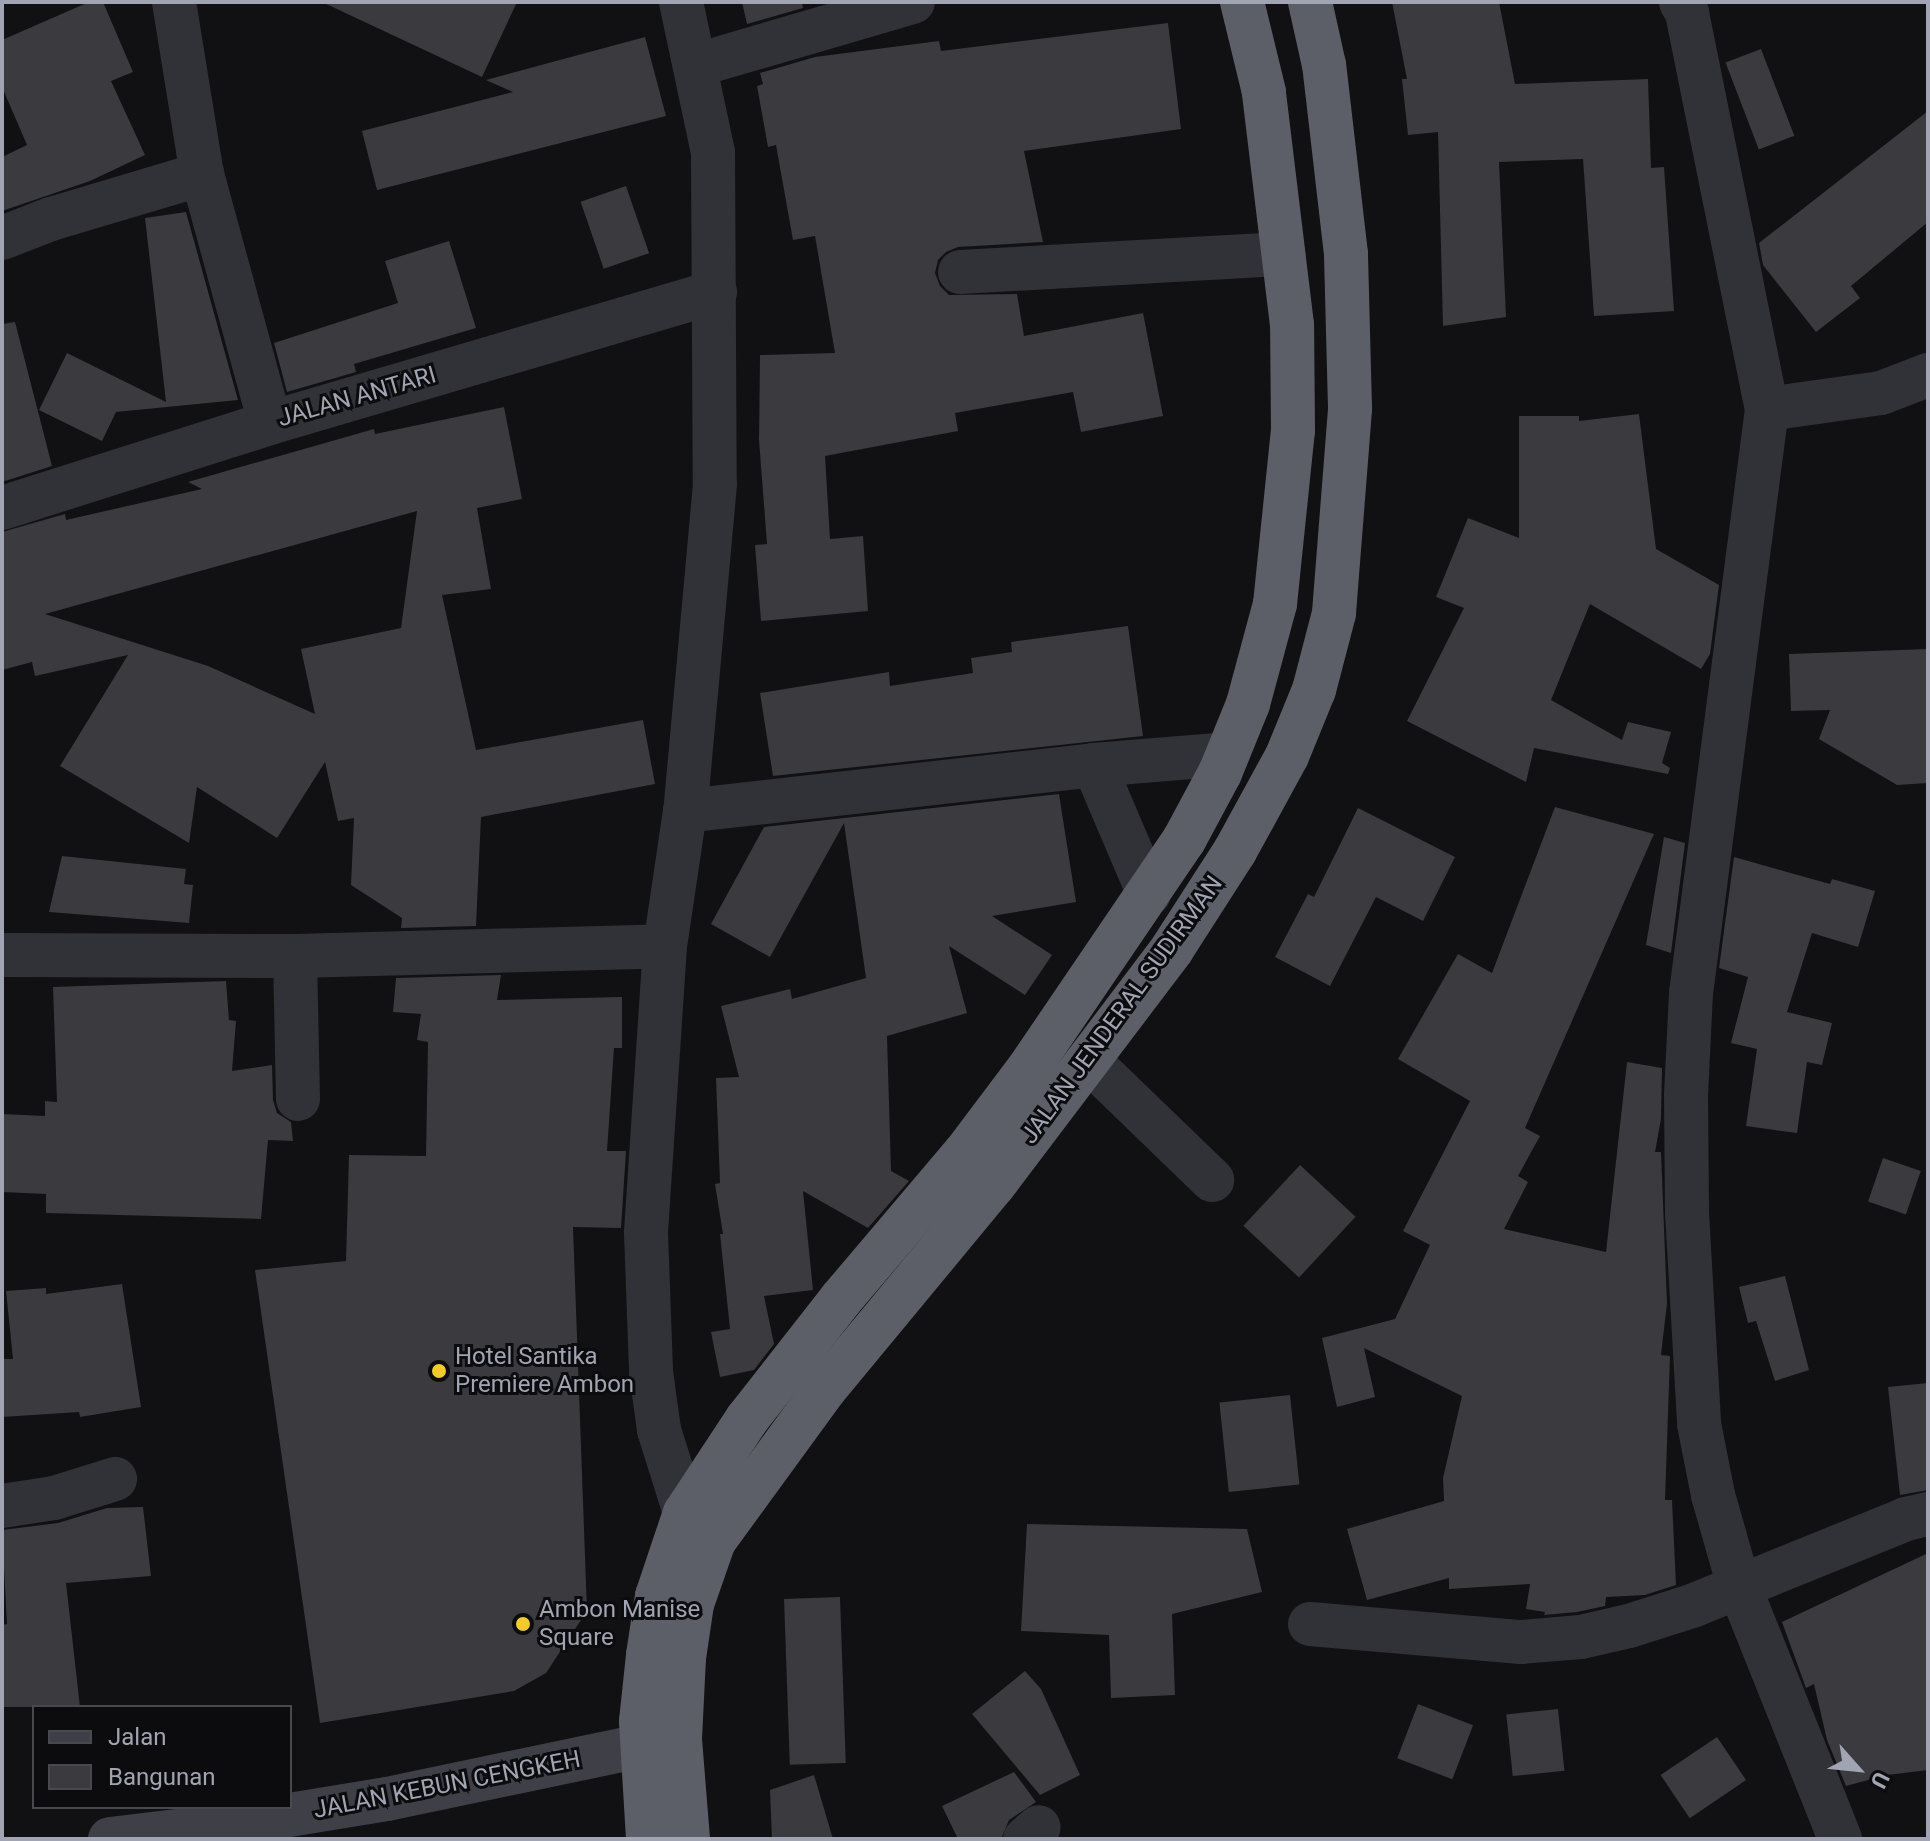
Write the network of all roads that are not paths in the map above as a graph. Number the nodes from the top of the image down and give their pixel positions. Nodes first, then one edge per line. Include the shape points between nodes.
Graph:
1 (174, 2) edge
2 (681, 2) edge
3 (913, 2) edge
4 (1242, 2) edge
5 (1310, 2) edge
6 (1681, 2) edge
7 (697, 65) junction
8 (202, 174) junction
9 (2, 238) edge
10 (1283, 254) junction
11 (960, 272) dead end
12 (715, 292) junction
13 (1928, 375) edge
14 (1767, 409) junction
15 (270, 423) junction
16 (2, 508) edge
17 (1227, 754) junction
18 (1094, 765) junction
19 (685, 811) junction
20 (1149, 894) junction
21 (665, 946) junction
22 (2, 955) edge
23 (295, 956) junction
24 (1090, 1062) junction
25 (298, 1099) dead end
26 (1212, 1180) dead end
27 (115, 1479) dead end
28 (2, 1506) edge
29 (1928, 1514) edge
30 (700, 1527) junction
31 (1739, 1586) junction
32 (1310, 1624) dead end
33 (641, 1746) junction
34 (110, 1839) edge
35 (648, 1839) edge
36 (688, 1839) edge
37 (1840, 1839) edge

1 - 8 street
2 - 7 street
3 - 7 street
4 - 10 highway, JALAN JENDERAL SUDIRMAN via 1264,92
5 - 24 highway, JALAN JENDERAL SUDIRMAN via 1324,65 1346,254 1350,408 1334,613 1314,690 1287,756 1235,851
6 - 14 street
7 - 12 street via 713,152
8 - 9 street
8 - 15 street
10 - 11 street
10 - 17 highway, JALAN JENDERAL SUDIRMAN via 1292,325 1293,431 1275,604 1248,704
12 - 15 street, JALAN ANTARI
12 - 19 street via 715,484
13 - 14 street via 1881,393
14 - 31 street via 1691,993 1686,1095 1699,1424
15 - 16 street, JALAN ANTARI
17 - 18 street
17 - 20 highway, JALAN JENDERAL SUDIRMAN via 1184,840
18 - 19 street
18 - 20 street
19 - 21 street
20 - 30 highway, JALAN JENDERAL SUDIRMAN via 965,1153 757,1407
21 - 23 street
21 - 30 street via 646,1233 651,1372 659,1430
22 - 23 street
23 - 25 street
24 - 26 street
24 - 30 highway, JALAN JENDERAL SUDIRMAN via 824,1390
27 - 28 street via 54,1498
29 - 31 street
30 - 33 highway, JALAN JENDERAL SUDIRMAN via 657,1596
30 - 36 highway, JALAN JENDERAL SUDIRMAN via 680,1739
31 - 32 street via 1629,1626 1566,1638 1509,1641
31 - 37 street
33 - 34 street, JALAN KEBUN CENGKEH via 387,1799
33 - 35 highway, JALAN JENDERAL SUDIRMAN

